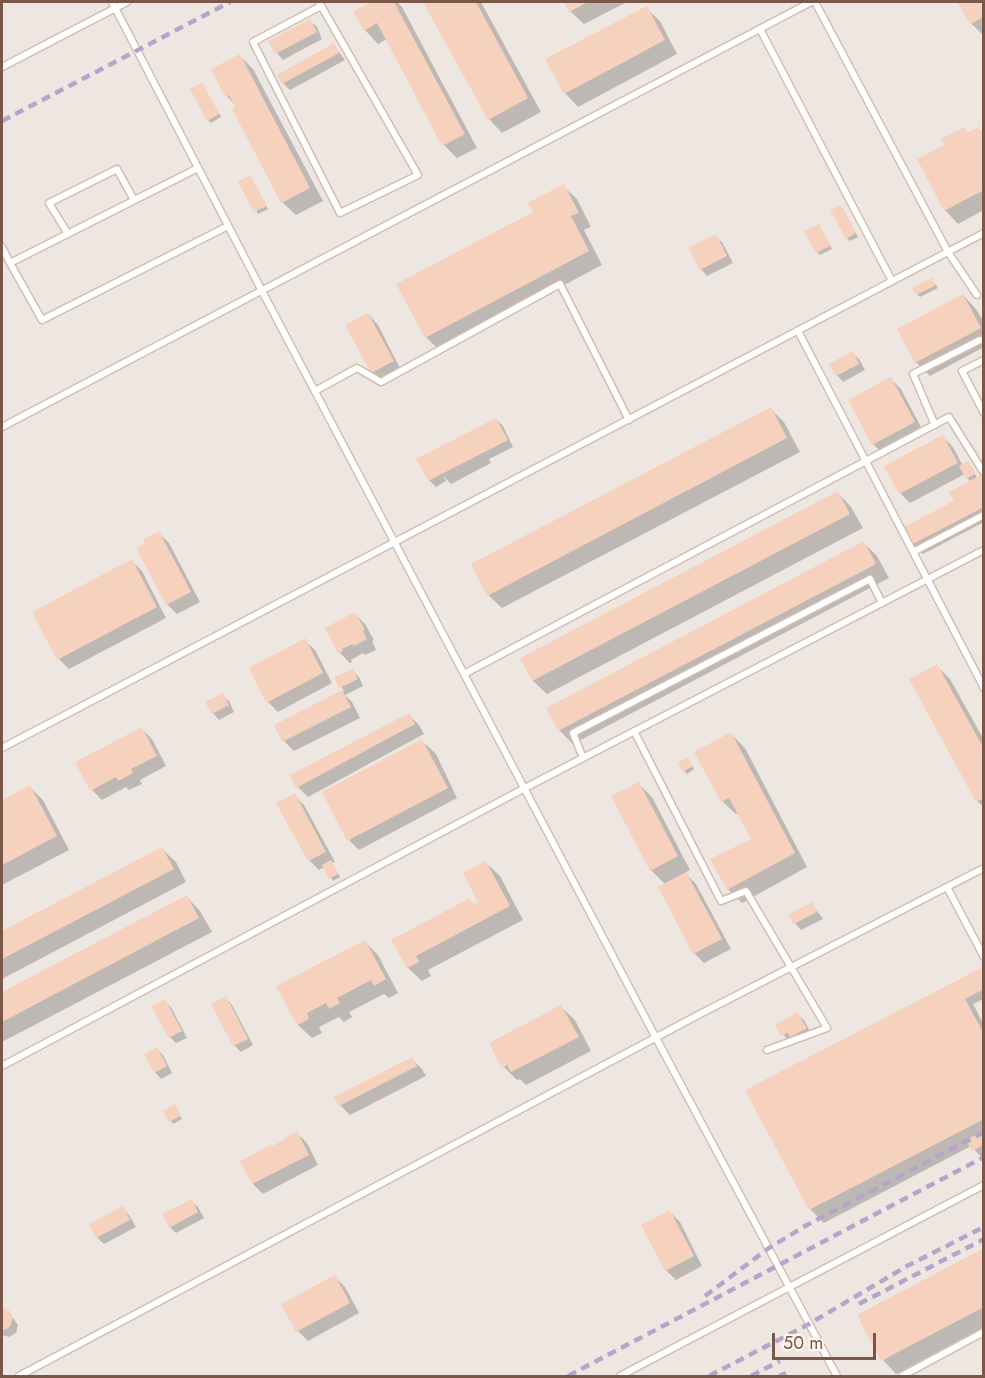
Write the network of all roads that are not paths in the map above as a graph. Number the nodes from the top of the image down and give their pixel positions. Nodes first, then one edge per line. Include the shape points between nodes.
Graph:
1 (127, 2) edge
2 (813, 2) edge
3 (320, 4) edge
4 (114, 5) edge
5 (760, 28) junction
6 (2, 68) edge
7 (198, 168) junction
8 (134, 200) junction
9 (228, 226) junction
10 (984, 233) edge
11 (68, 234) junction
12 (2, 247) edge
13 (948, 252) junction
14 (10, 263) junction
15 (892, 282) junction
16 (262, 291) junction
17 (977, 295) dead end
18 (798, 331) junction
19 (980, 340) dead end
20 (984, 360) edge
21 (315, 391) junction
22 (984, 413) edge
23 (629, 420) junction
24 (935, 425) junction
25 (2, 427) edge
26 (866, 462) junction
27 (984, 473) edge
28 (984, 515) edge
29 (395, 541) junction
30 (984, 550) edge
31 (913, 552) junction
32 (927, 579) junction
33 (882, 603) junction
34 (465, 674) junction
35 (984, 688) edge
36 (634, 731) junction
37 (2, 748) edge
38 (583, 758) junction
39 (525, 788) junction
40 (984, 868) edge
41 (947, 887) junction
42 (984, 957) edge
43 (790, 968) junction
44 (656, 1038) junction
45 (767, 1050) dead end
46 (2, 1066) edge
47 (984, 1185) edge
48 (790, 1287) junction
49 (984, 1332) edge
50 (19, 1377) edge
51 (620, 1377) edge
52 (837, 1377) edge
53 (902, 1377) edge

1 - 4 lane
2 - 5 lane
2 - 13 lane
3 - 3 lane via 253,42 340,213 418,175
4 - 6 lane
4 - 7 lane
5 - 15 lane
5 - 16 lane
7 - 8 lane
7 - 9 lane
8 - 11 lane
8 - 11 lane via 117,169 50,203
9 - 14 lane via 42,320
9 - 16 lane
10 - 13 lane
11 - 14 lane
12 - 14 lane
13 - 15 lane
13 - 17 lane
15 - 18 lane
16 - 21 lane
16 - 25 lane
18 - 23 lane
18 - 26 lane
19 - 24 lane via 913,374
20 - 22 lane via 962,371
21 - 23 lane via 357,368 381,382 560,284
21 - 29 lane
23 - 29 lane
24 - 26 lane
24 - 27 lane via 949,417
26 - 31 lane
26 - 34 lane
28 - 31 lane
29 - 34 lane
29 - 37 lane
30 - 32 lane
31 - 32 lane
32 - 33 lane
32 - 35 lane
33 - 36 lane
33 - 38 lane via 870,579 573,733
34 - 39 lane
36 - 38 lane
36 - 43 lane via 721,901 746,891
38 - 39 lane
39 - 44 lane
39 - 46 lane
40 - 41 lane
41 - 42 lane
41 - 43 lane
43 - 44 lane
43 - 45 lane via 827,1028
44 - 48 lane
44 - 50 lane
47 - 48 lane
48 - 51 lane
48 - 52 lane
49 - 53 lane

